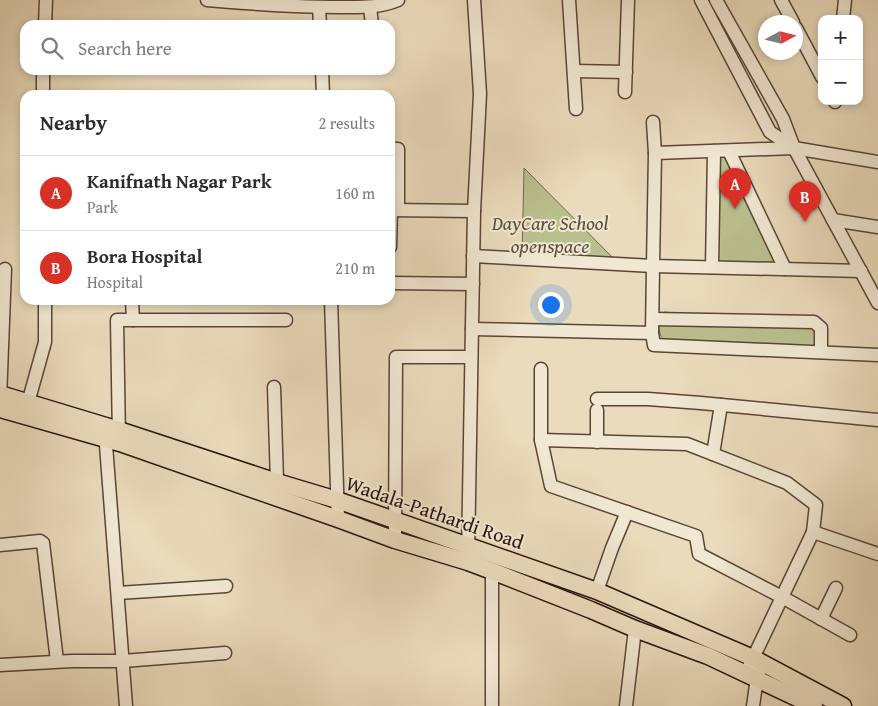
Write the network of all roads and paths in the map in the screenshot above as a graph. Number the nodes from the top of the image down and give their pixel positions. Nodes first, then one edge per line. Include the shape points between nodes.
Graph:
1 (46, 0) edge
2 (207, 0) edge
3 (398, 0) edge
4 (474, 0) edge
5 (568, 0) edge
6 (628, 0) edge
7 (701, 0) edge
8 (716, 0) edge
9 (781, 0) edge
10 (845, 0) edge
11 (298, 3) edge
12 (370, 6) junction
13 (319, 7) junction
14 (789, 15) edge
15 (844, 15) edge
16 (45, 20) edge
17 (320, 20) edge
18 (371, 20) edge
19 (803, 41) edge
20 (818, 69) edge
21 (574, 71) junction
22 (626, 72) junction
23 (44, 75) edge
24 (322, 75) edge
25 (43, 90) edge
26 (323, 90) edge
27 (625, 92) dead end
28 (576, 109) dead end
29 (652, 122) dead end
30 (794, 148) junction
31 (395, 149) edge
32 (714, 150) junction
33 (729, 151) junction
34 (656, 153) junction
35 (878, 162) edge
36 (395, 186) edge
37 (395, 210) edge
38 (474, 210) junction
39 (834, 220) junction
40 (878, 227) edge
41 (473, 256) junction
42 (653, 266) junction
43 (712, 267) junction
44 (6, 269) dead end
45 (785, 269) junction
46 (861, 271) junction
47 (395, 283) edge
48 (473, 284) junction
49 (878, 303) edge
50 (45, 305) edge
51 (132, 305) edge
52 (331, 305) edge
53 (652, 319) junction
54 (132, 320) junction
55 (286, 320) dead end
56 (472, 329) junction
57 (652, 333) junction
58 (820, 352) junction
59 (878, 355) edge
60 (471, 357) junction
61 (541, 369) dead end
62 (274, 387) dead end
63 (0, 394) edge
64 (0, 399) edge
65 (721, 405) junction
66 (0, 409) edge
67 (26, 409) junction
68 (878, 420) edge
69 (112, 434) junction
70 (541, 440) junction
71 (597, 442) junction
72 (713, 454) junction
73 (278, 482) junction
74 (337, 500) junction
75 (627, 512) junction
76 (338, 518) junction
77 (395, 521) junction
78 (812, 532) junction
79 (395, 540) junction
80 (0, 545) edge
81 (468, 545) junction
82 (878, 554) edge
83 (468, 562) junction
84 (492, 571) junction
85 (226, 586) dead end
86 (836, 588) dead end
87 (597, 591) junction
88 (118, 593) junction
89 (782, 597) junction
90 (821, 619) junction
91 (635, 629) junction
92 (850, 635) dead end
93 (225, 653) dead end
94 (757, 660) junction
95 (57, 661) junction
96 (123, 661) junction
97 (0, 665) edge
98 (751, 676) junction
99 (810, 705) edge
100 (126, 706) edge
101 (492, 706) edge
102 (626, 706) edge
103 (753, 706) edge
104 (843, 706) edge

1 - 16 street
2 - 11 street
3 - 12 street
4 - 38 street via 480,94
5 - 21 street
6 - 22 street
7 - 30 street via 770,132
8 - 30 street via 783,119
9 - 14 street
10 - 15 street
11 - 13 street
12 - 13 street
12 - 18 street
13 - 17 street
19 - 20 street
21 - 22 street
21 - 28 street
22 - 27 street
23 - 25 street
24 - 26 street
29 - 34 street
30 - 33 street
30 - 35 street
30 - 39 street
31 - 36 street via 398,149
32 - 33 street
32 - 34 street
32 - 43 street
33 - 45 street
34 - 42 street
37 - 38 street
38 - 41 street
39 - 40 street
39 - 46 street
41 - 42 street
41 - 48 street
42 - 43 street
42 - 53 street
43 - 45 street
44 - 63 street
45 - 46 street
46 - 49 street
47 - 48 street
48 - 56 street
50 - 67 street via 45,342
51 - 54 street
52 - 74 street
53 - 57 street
53 - 58 street via 814,322 821,328
54 - 55 street
54 - 69 street via 117,320
56 - 57 street
56 - 60 street
57 - 58 street via 654,344
58 - 59 street
60 - 77 street via 396,357
60 - 81 street
61 - 70 street
62 - 73 street
63 - 64 street
63 - 67 main road, Wadala-Pathardi Road
65 - 68 street
65 - 71 street via 648,399 597,404
65 - 72 street
66 - 67 main road, Wadala-Pathardi Road
67 - 69 main road, Wadala-Pathardi Road
69 - 73 main road, Wadala-Pathardi Road
69 - 76 main road, Wadala-Pathardi Road
69 - 88 street
70 - 71 street
70 - 75 street via 551,486
71 - 72 street via 688,444
72 - 78 street via 787,483 816,505
73 - 74 main road, Wadala-Pathardi Road
74 - 76 street
74 - 77 main road, Wadala-Pathardi Road
75 - 87 street
75 - 89 street via 696,536 699,554
76 - 79 main road, Wadala-Pathardi Road
77 - 79 street
77 - 81 main road, Wadala-Pathardi Road
78 - 82 street
78 - 89 street
79 - 83 main road, Wadala-Pathardi Road
80 - 95 street via 43,543
81 - 83 street
81 - 87 main road, Wadala-Pathardi Road
83 - 84 main road, Wadala-Pathardi Road
84 - 91 main road, Wadala-Pathardi Road
84 - 101 street
85 - 88 street
86 - 90 street
87 - 94 main road, Wadala-Pathardi Road
88 - 96 street
89 - 90 street
89 - 94 street
90 - 92 street
91 - 98 main road, Wadala-Pathardi Road
91 - 102 street
93 - 96 street
94 - 98 street
94 - 104 main road, Wadala-Pathardi Road
95 - 96 street
95 - 97 street
96 - 100 street
98 - 99 main road, Wadala-Pathardi Road
98 - 103 street

